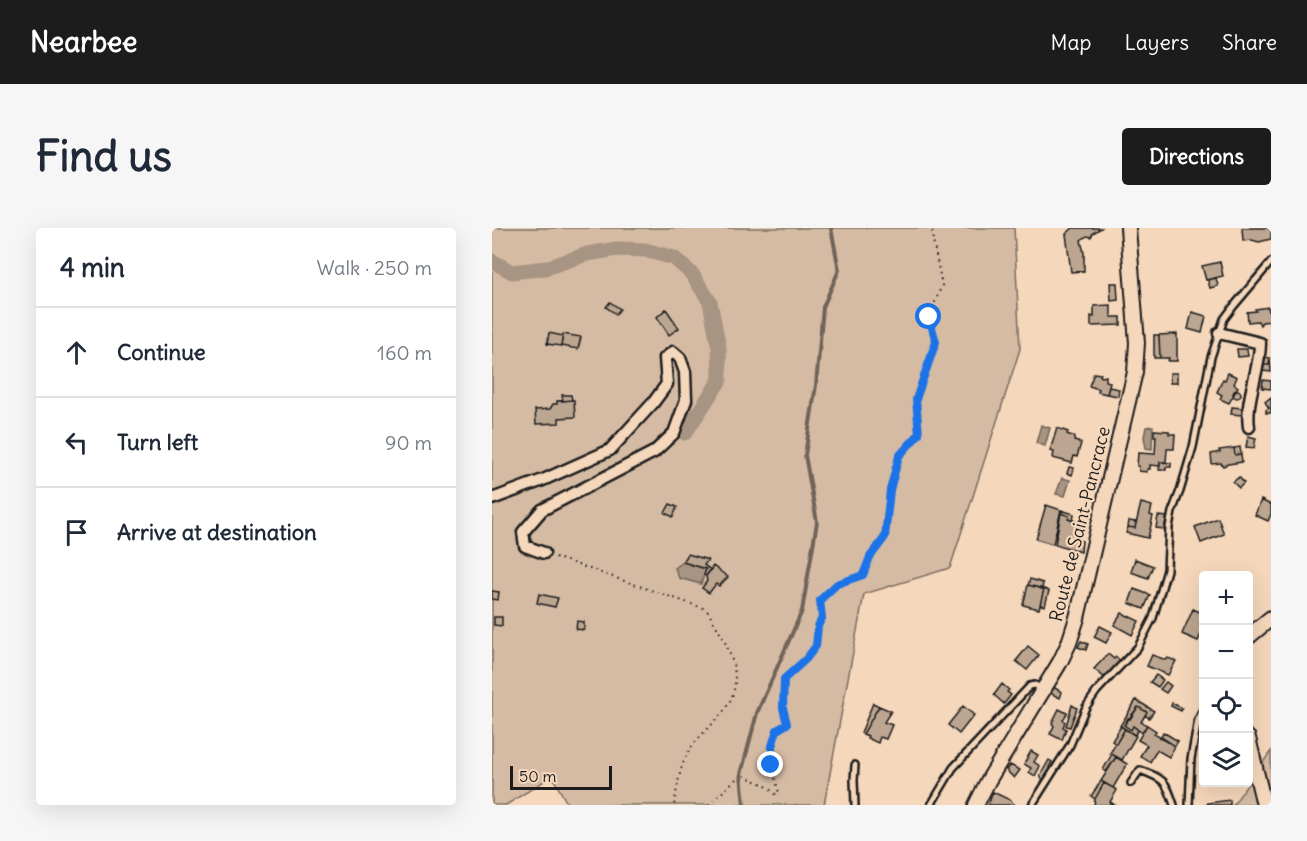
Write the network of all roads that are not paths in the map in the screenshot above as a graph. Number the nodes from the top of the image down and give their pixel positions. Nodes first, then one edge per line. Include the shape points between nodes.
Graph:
1 (1128, 228) edge
2 (1271, 262) edge
3 (1219, 333) junction
4 (1266, 341) edge
5 (1249, 427) dead end
6 (492, 500) edge
7 (544, 553) road end
8 (1271, 618) edge
9 (1253, 633) edge
10 (1043, 688) junction
11 (1199, 717) edge
12 (1253, 759) edge
13 (855, 765) dead end
14 (1131, 783) dead end
15 (855, 805) edge
16 (931, 805) edge
17 (976, 805) edge
18 (1032, 805) edge
19 (1173, 805) edge
20 (1189, 805) edge
21 (1264, 805) edge

1 - 10 street, Route de Saint-Pancrace via 1137,343 1135,372 1077,618 1060,662
2 - 3 lane via 1233,307
3 - 4 street
3 - 18 lane via 1193,447 1172,512 1167,570 1158,608 1138,647 1086,707 1070,745
4 - 5 street via 1247,414
6 - 7 street via 610,450 667,384 665,358 673,352 680,358 686,400 674,433 654,452 542,510 523,532 525,546
8 - 9 street
10 - 16 lane via 1030,686 953,768
10 - 17 street, Route de Saint-Pancrace
11 - 20 lane via 1191,759
12 - 21 street
13 - 15 lane
14 - 19 lane via 1140,770 1162,778

